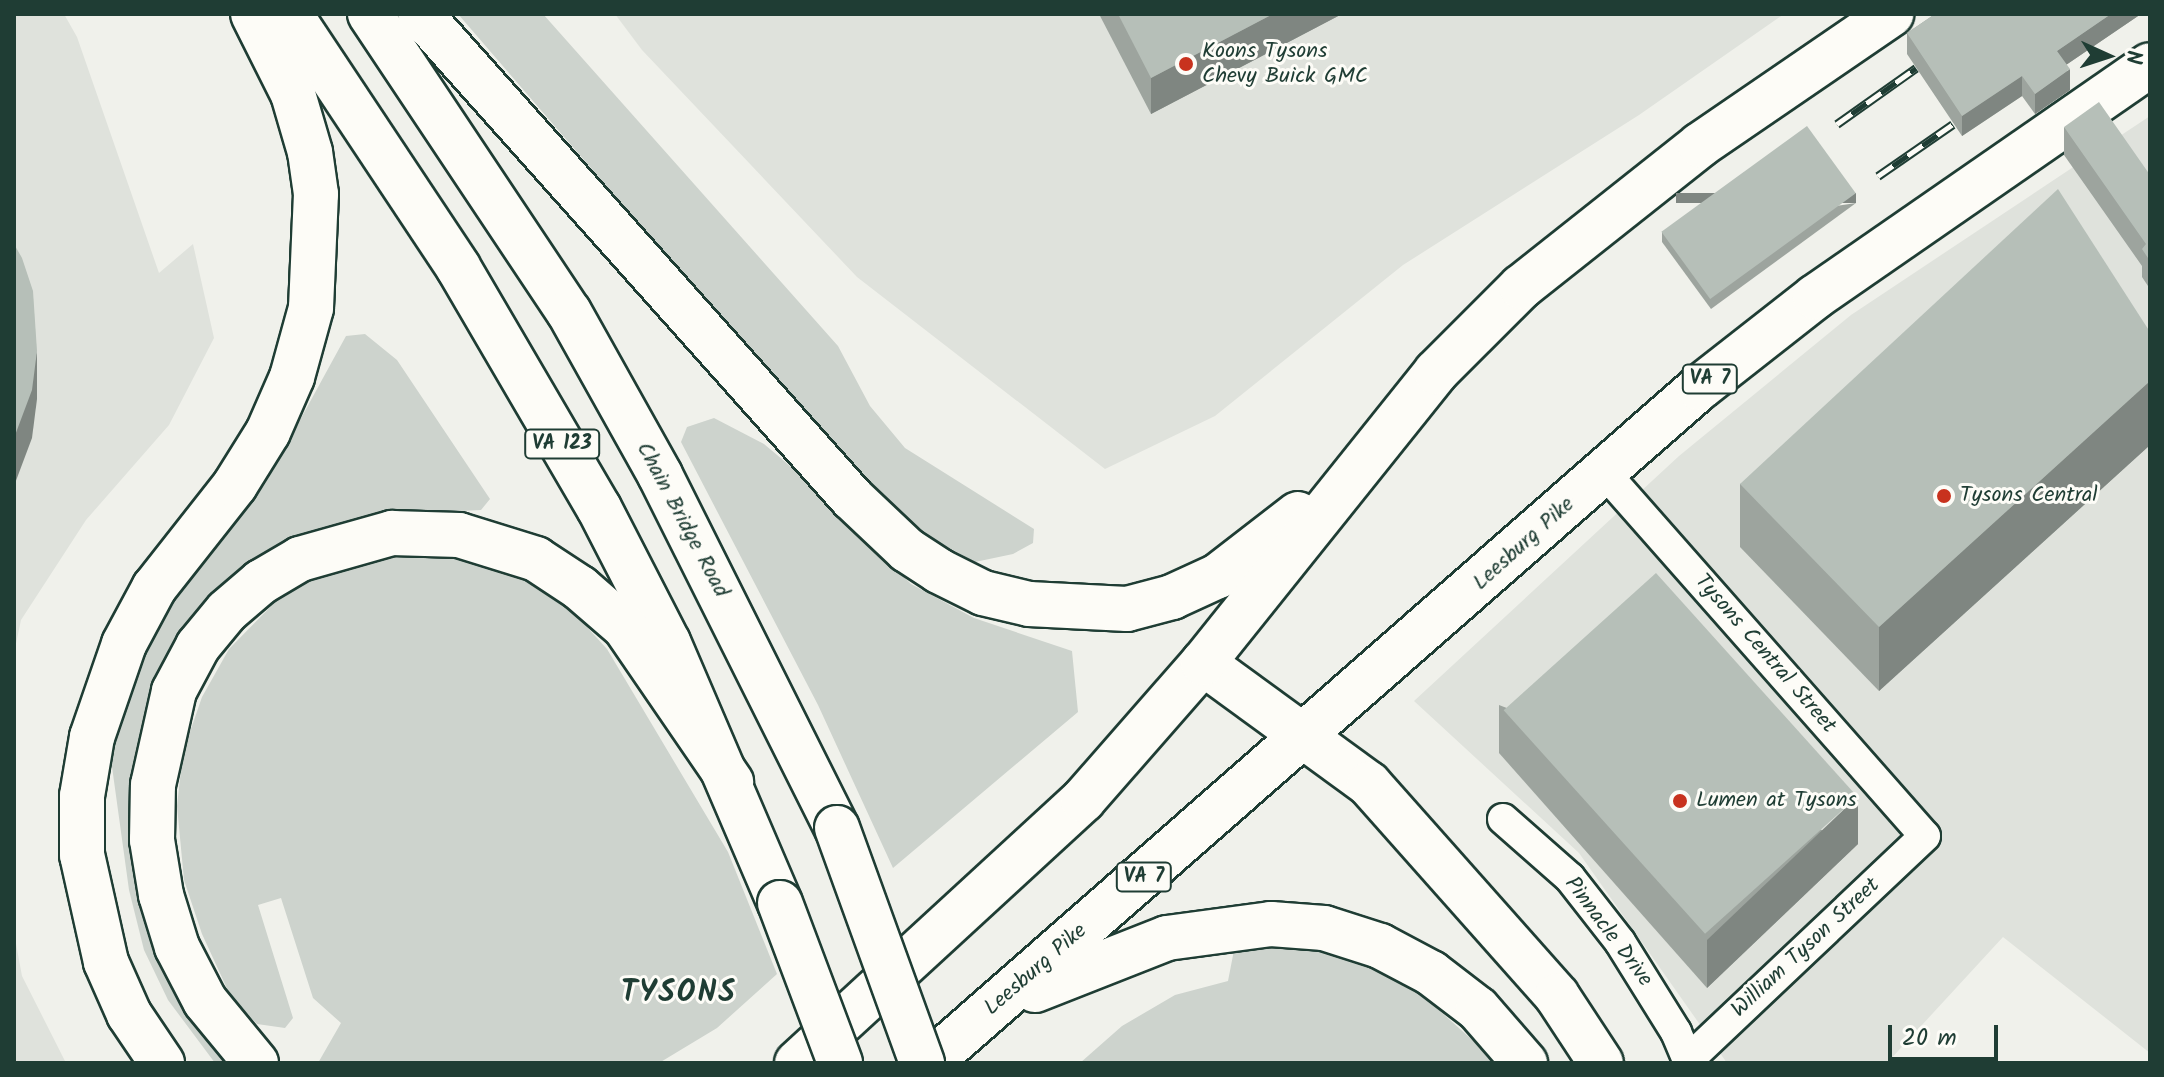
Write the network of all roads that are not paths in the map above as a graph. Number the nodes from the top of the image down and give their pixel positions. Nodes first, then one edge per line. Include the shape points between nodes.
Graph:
1 (253, 14) edge
2 (290, 14) edge
3 (370, 14) edge
4 (420, 14) edge
5 (1891, 14) edge
6 (2150, 65) edge
7 (1356, 467) junction
8 (1604, 472) junction
9 (1203, 663) junction
10 (1305, 737) junction
11 (731, 782) junction
12 (1503, 819) dead end
13 (1925, 836) joint
14 (983, 1017) junction
15 (808, 1061) edge
16 (1688, 1062) edge
17 (162, 1063) edge
18 (256, 1063) edge
19 (922, 1063) edge
20 (929, 1063) edge
21 (1525, 1063) edge
22 (1601, 1063) edge

1 - 17 main road via 293,94 310,152 316,194 311,308 292,377 268,432 235,485 154,588 124,644 95,723 82,796 82,855 91,912 123,1001
2 - 11 main road, VA 123 via 458,267 599,508
3 - 19 main road, Chain Bridge Road / VA 123, bridge via 569,312 686,526 837,828
4 - 7 main road via 852,498 907,550 983,593 1078,610 1127,609 1172,597 1218,576
5 - 7 main road via 1700,145 1531,278 1436,372
6 - 8 main road, Leesburg Pike / VA 7 via 1815,297
7 - 9 main road
8 - 10 main road, Leesburg Pike / VA 7
8 - 13 street, Tysons Central Street
9 - 10 main road
9 - 15 main road via 1083,800
10 - 14 main road, Leesburg Pike / VA 7
10 - 22 main road via 1369,784 1423,842 1557,996
11 - 15 main road, VA 123, bridge via 780,903
11 - 18 main road via 625,627 536,559 459,535 392,533 300,559 261,582 198,646 174,691 153,785 152,840 177,947 205,1001
12 - 16 street, Pinnacle Drive via 1570,878 1620,942 1676,1032
13 - 16 street, William Tyson Street
14 - 20 main road, Leesburg Pike / VA 7
14 - 21 main road via 1040,986 1167,938 1271,924 1324,928 1380,946 1431,973 1478,1009

